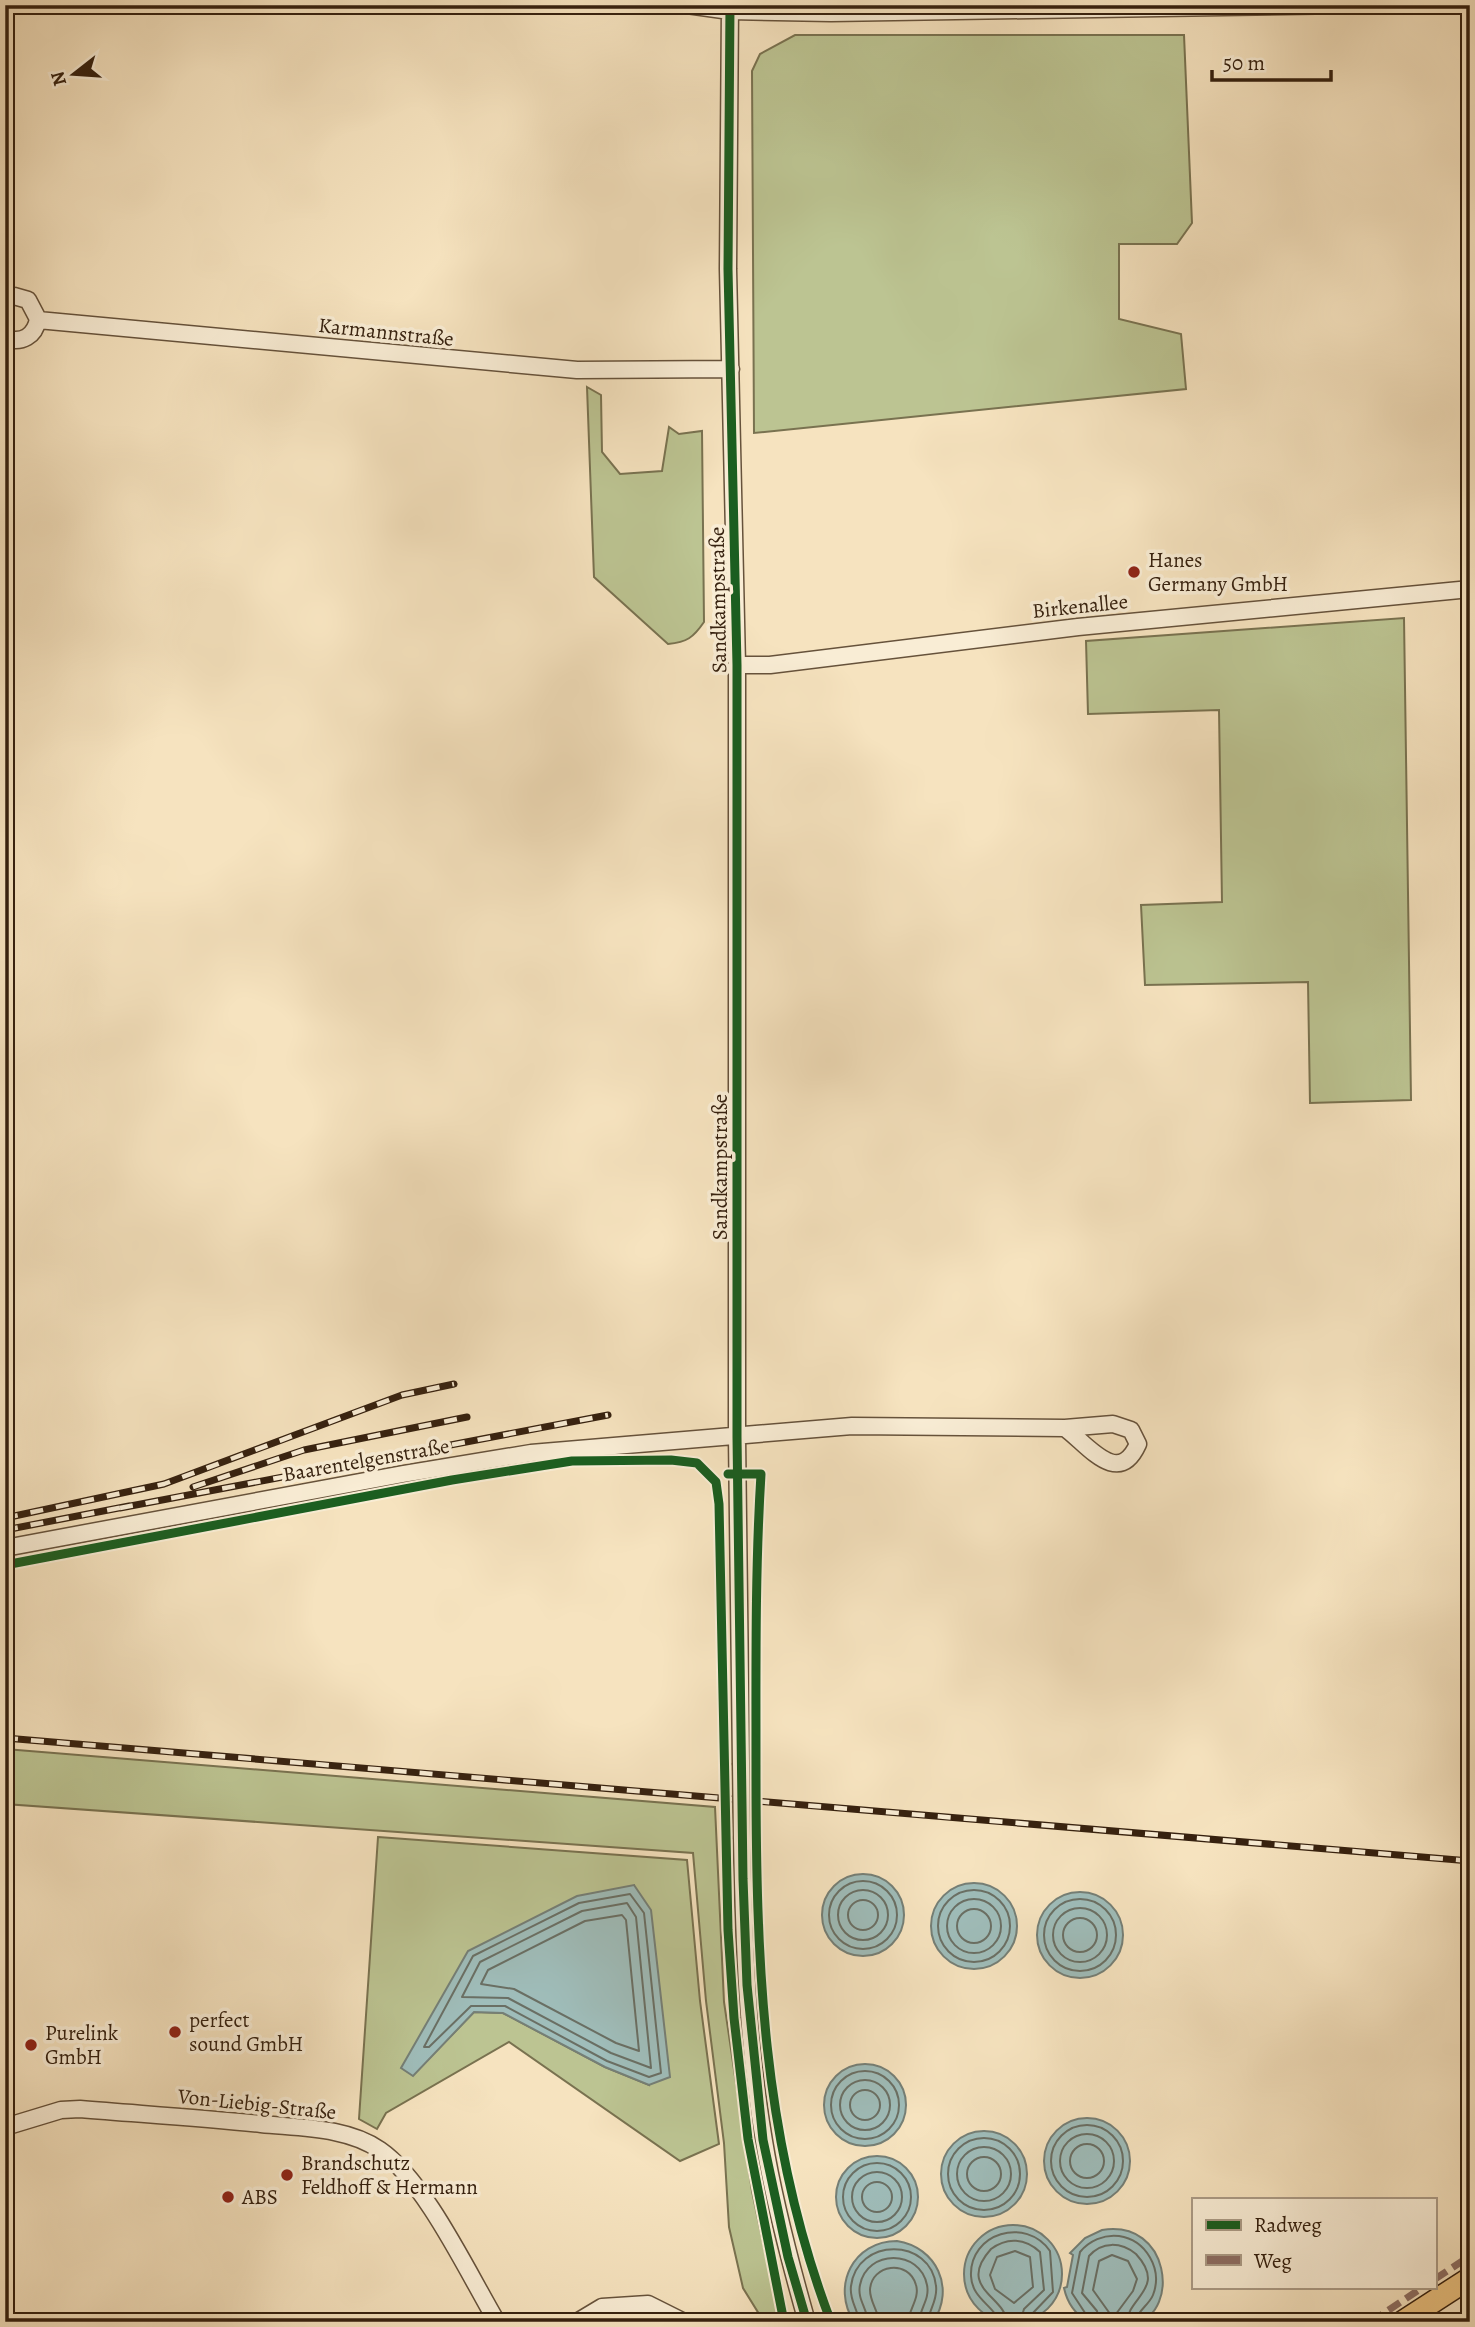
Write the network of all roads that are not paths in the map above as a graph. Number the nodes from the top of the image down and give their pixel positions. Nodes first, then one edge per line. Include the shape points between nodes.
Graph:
1 (687, 5) edge
2 (1346, 5) edge
3 (1265, 6) edge
4 (730, 8) edge
5 (5, 299) edge
6 (38, 320) junction
7 (5, 338) edge
8 (731, 369) junction
9 (1470, 589) edge
10 (737, 665) junction
11 (1065, 1428) dead end
12 (737, 1437) junction
13 (5, 1548) edge
14 (5, 2127) edge
15 (1470, 2278) edge
16 (497, 2322) edge
17 (577, 2322) edge
18 (684, 2322) edge
19 (807, 2322) edge
20 (1402, 2322) edge

1 - 4 street
2 - 3 street
3 - 4 street via 966,12
4 - 8 street, Sandkampstraße
5 - 6 street via 28,300
6 - 7 street via 28,338
6 - 8 street, Karmannstraße via 540,368
8 - 10 street, Sandkampstraße
9 - 10 street, Birkenallee
10 - 12 street, Sandkampstraße
11 - 12 street via 852,1426
12 - 13 street, Baarentelgenstraße via 531,1453
12 - 19 street, Sandkampstraße, bridge via 747,1985 763,2140
14 - 16 street, Von-Liebig-Straße via 80,2109 322,2130 363,2141 400,2168 422,2197
15 - 20 main road
17 - 18 street via 602,2307 648,2304

